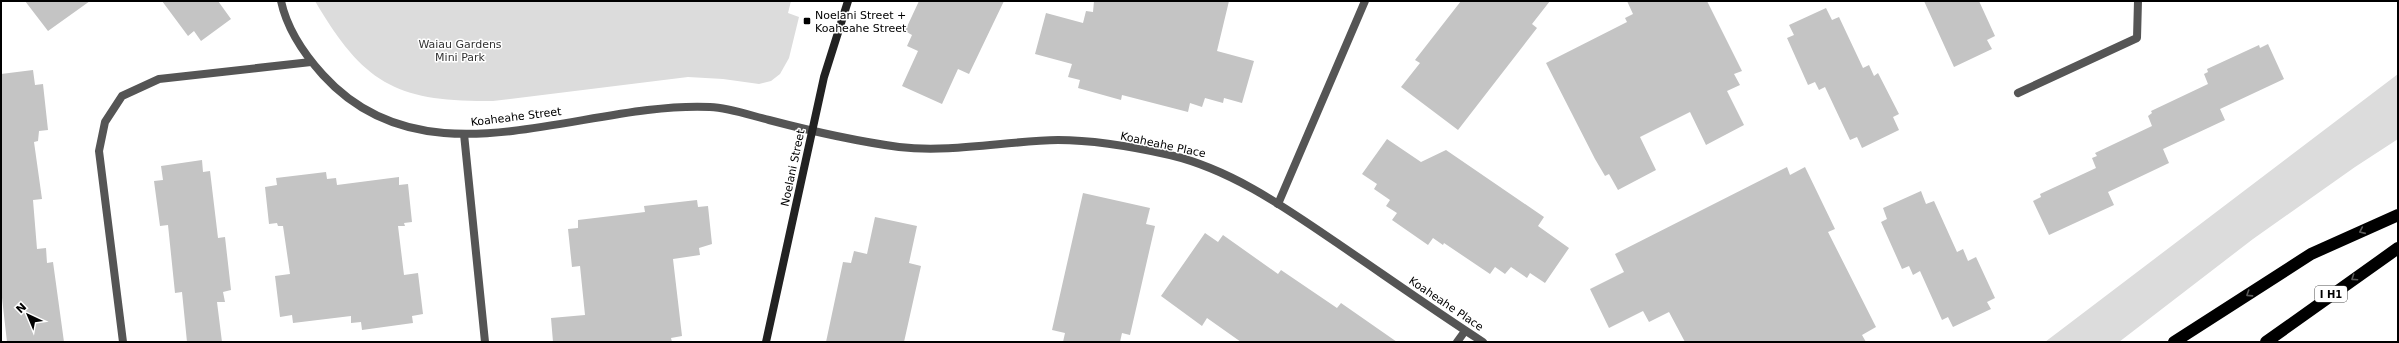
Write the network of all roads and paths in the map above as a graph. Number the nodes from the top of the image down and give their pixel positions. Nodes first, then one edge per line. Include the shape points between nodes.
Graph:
1 (281, 1) edge
2 (848, 1) edge
3 (1365, 1) edge
4 (2138, 1) edge
5 (311, 62) junction
6 (2018, 93) dead end
7 (812, 130) junction
8 (464, 134) junction
9 (1278, 204) junction
10 (2398, 215) edge
11 (2398, 248) edge
12 (1465, 330) junction
13 (123, 342) edge
14 (485, 342) edge
15 (766, 342) edge
16 (1457, 342) edge
17 (1483, 342) edge
18 (2174, 342) edge
19 (2266, 342) edge

1 - 5 street, Koaheahe Street via 295,36
2 - 7 street, Noelani Street via 824,77
3 - 9 street
4 - 6 street via 2137,38
5 - 8 street, Koaheahe Street via 347,99 392,124 417,130
5 - 13 street via 159,79 122,96 105,122 99,152
7 - 8 street, Koaheahe Street via 729,109 709,107 660,110
7 - 9 street, Koaheahe Place via 894,146 925,149 1060,140 1131,147 1208,166
7 - 15 street, Noelani Street
8 - 14 street
9 - 12 street, Koaheahe Place
10 -> 18 highway via 2311,254
11 -> 19 highway, I H1
12 - 16 street
12 - 17 street, Koaheahe Place

